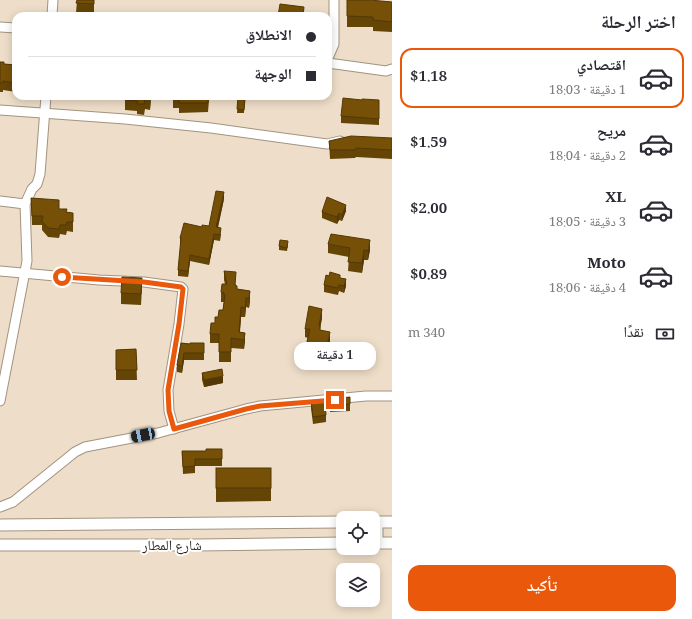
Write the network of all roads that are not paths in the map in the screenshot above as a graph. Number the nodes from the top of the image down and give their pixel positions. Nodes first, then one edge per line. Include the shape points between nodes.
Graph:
1 (54, 0) edge
2 (334, 0) edge
3 (52, 12) edge
4 (0, 26) edge
5 (12, 28) edge
6 (332, 49) edge
7 (332, 64) edge
8 (392, 69) edge
9 (46, 100) edge
10 (0, 110) edge
11 (45, 112) junction
12 (351, 139) edge
13 (0, 201) edge
14 (25, 204) junction
15 (0, 271) edge
16 (25, 274) junction
17 (392, 396) edge
18 (0, 401) edge
19 (174, 429) junction
20 (0, 507) edge
21 (336, 522) edge
22 (380, 522) edge
23 (392, 522) edge
24 (0, 525) edge
25 (336, 543) edge
26 (380, 543) edge
27 (392, 543) edge
28 (0, 545) edge

1 - 3 street
2 - 6 street
4 - 5 street
7 - 8 street via 386,71
9 - 11 street
10 - 11 street
11 - 12 street via 211,128 327,144
11 - 14 street via 40,174
13 - 14 street
14 - 16 street
15 - 16 street
16 - 18 street
16 - 19 street via 144,282 183,289 168,390 169,411
17 - 19 street via 260,406
19 - 20 street via 80,449 13,502
21 - 24 street, شارع المطار
22 - 23 street
25 - 28 street, شارع المطار
26 - 27 street

